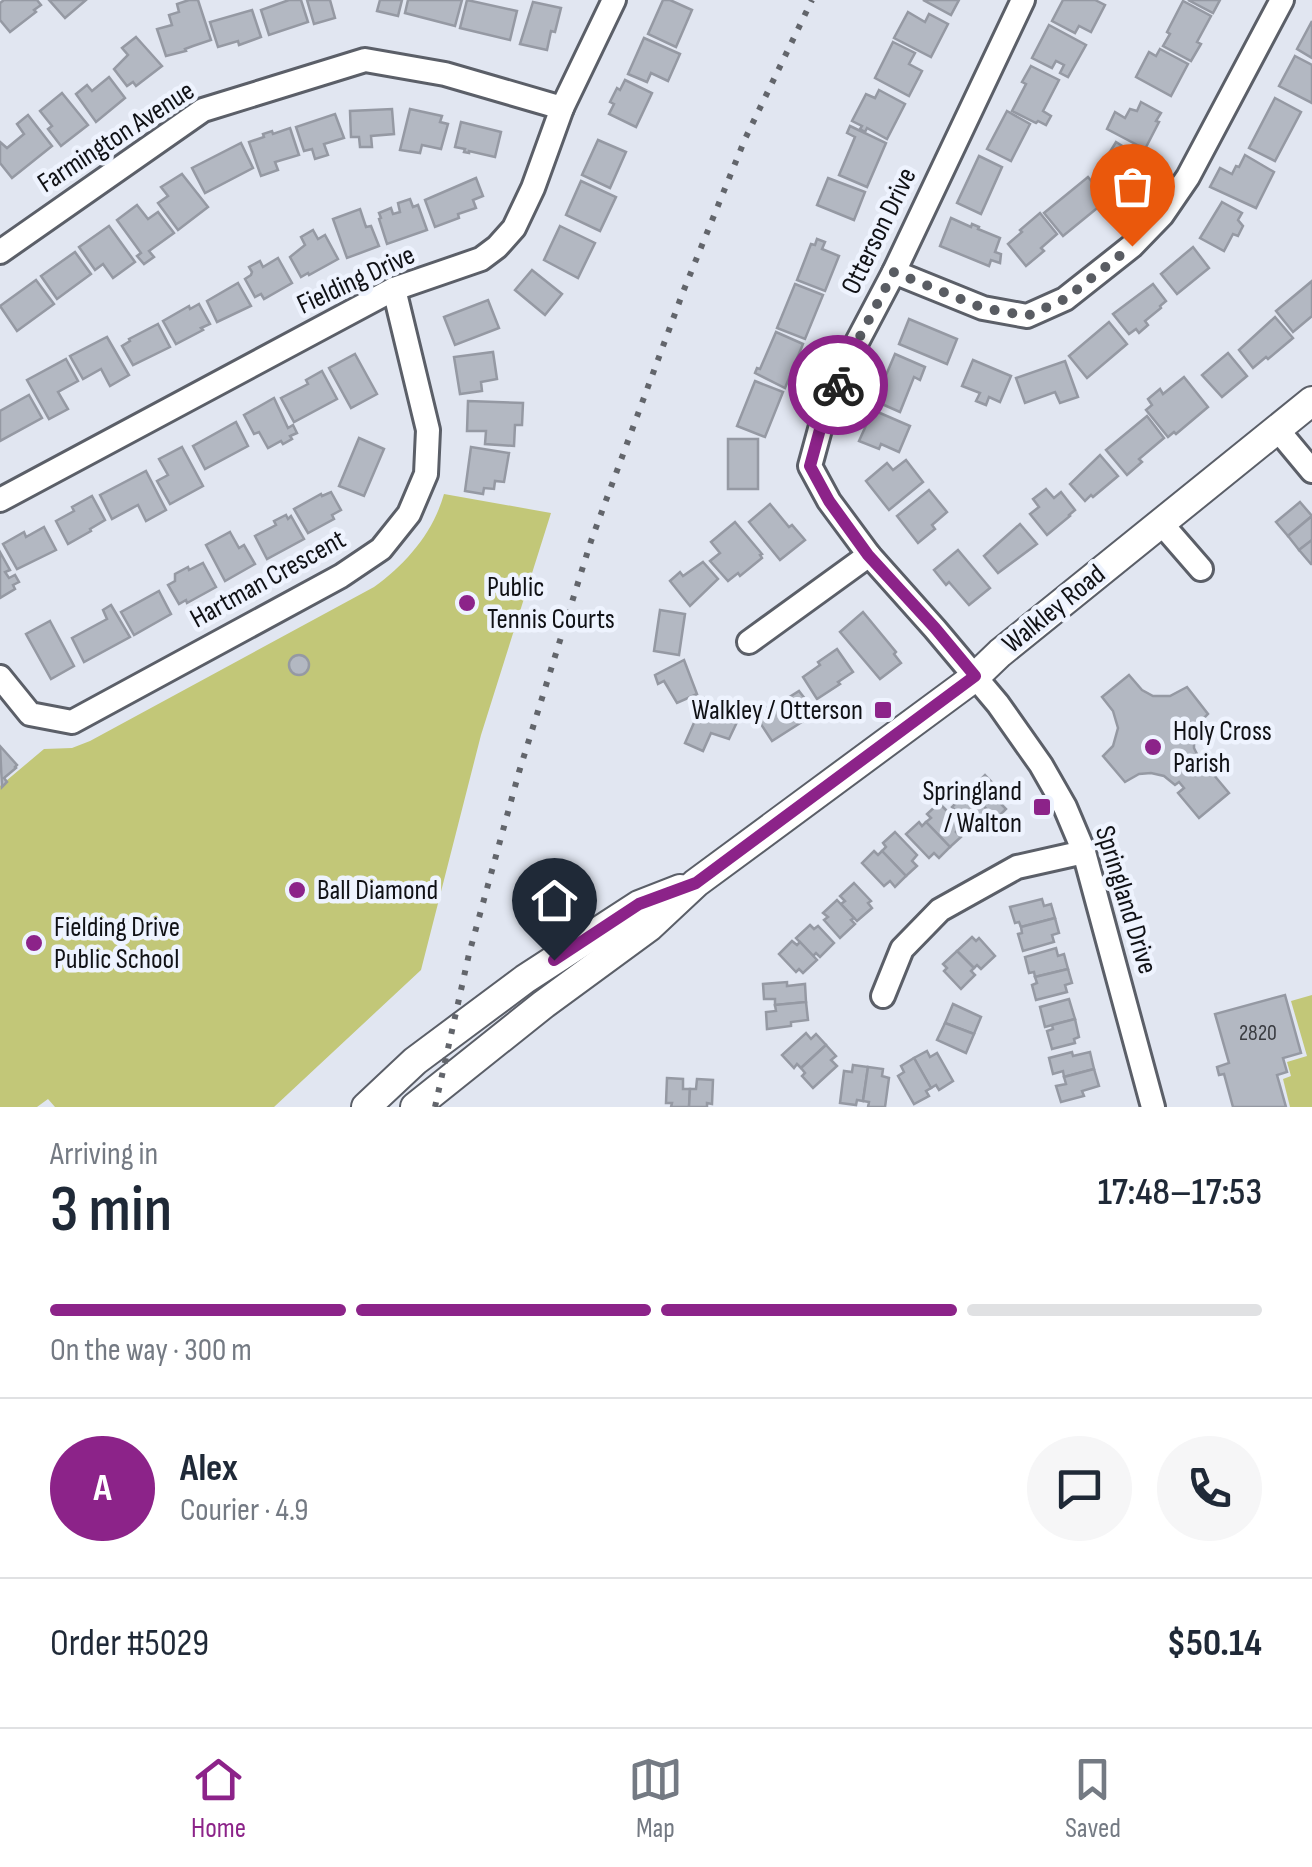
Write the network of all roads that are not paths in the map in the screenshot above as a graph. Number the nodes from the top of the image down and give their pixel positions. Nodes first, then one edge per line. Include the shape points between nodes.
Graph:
1 (614, 0) edge
2 (1023, 0) edge
3 (1282, 0) edge
4 (562, 108) junction
5 (0, 252) edge
6 (894, 272) junction
7 (394, 290) junction
8 (1312, 401) edge
9 (1277, 429) junction
10 (1312, 471) edge
11 (0, 500) edge
12 (1161, 523) junction
13 (868, 555) junction
14 (1201, 569) dead end
15 (750, 642) dead end
16 (975, 676) junction
17 (0, 678) edge
18 (1084, 852) junction
19 (696, 883) junction
20 (883, 996) dead end
21 (366, 1107) edge
22 (415, 1107) edge
23 (1152, 1107) edge

1 - 4 street, Fielding Drive
2 - 6 street, Otterson Drive
3 - 6 street via 1162,215 1065,299 1027,316 983,308
4 - 5 street, Farmington Avenue via 445,74 365,60 202,110
4 - 7 street, Fielding Drive via 534,188 497,247
6 - 13 street, Otterson Drive via 822,422 810,466
7 - 11 street, Fielding Drive
7 - 17 street, Hartman Crescent via 428,430 426,474 409,514 381,549 72,722 30,714
8 - 9 main road, Walkley Road
9 - 10 street
9 - 12 main road, Walkley Road
12 - 14 street
12 - 16 main road, Walkley Road
13 - 15 street
13 - 16 street, Otterson Drive
16 - 18 street, Springland Drive via 1040,765
16 - 19 main road, Walkley Road
18 - 20 street via 1017,867 940,910 902,949
18 - 23 street, Springland Drive
19 - 21 main road, Walkley Road via 639,904 539,969
19 - 22 main road, Walkley Road

